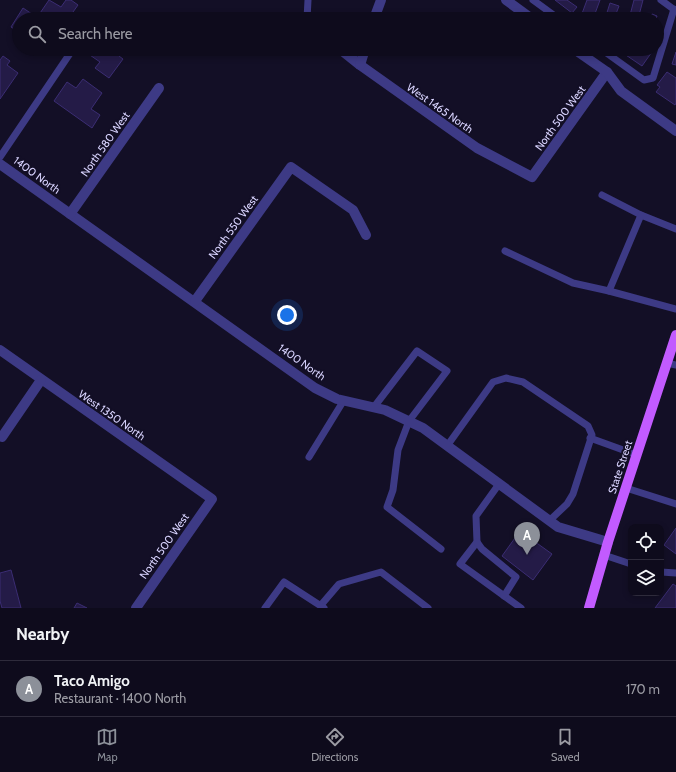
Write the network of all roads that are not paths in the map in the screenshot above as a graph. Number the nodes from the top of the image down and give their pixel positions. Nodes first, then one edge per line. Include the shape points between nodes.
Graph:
1 (308, 0) edge
2 (380, 0) edge
3 (506, 0) edge
4 (533, 0) edge
5 (661, 0) edge
6 (675, 10) edge
7 (307, 12) edge
8 (376, 12) edge
9 (522, 12) edge
10 (549, 12) edge
11 (664, 44) edge
12 (68, 56) edge
13 (349, 56) edge
14 (363, 56) edge
15 (584, 56) edge
16 (611, 56) edge
17 (660, 56) edge
18 (360, 65) junction
19 (607, 72) junction
20 (159, 88) dead end
21 (676, 131) edge
22 (0, 157) edge
23 (0, 164) edge
24 (532, 177) joint
25 (602, 195) dead end
26 (70, 214) junction
27 (641, 215) junction
28 (676, 229) edge
29 (366, 235) dead end
30 (505, 251) dead end
31 (609, 291) junction
32 (195, 301) junction
33 (676, 309) edge
34 (676, 335) edge
35 (0, 350) edge
36 (672, 364) edge
37 (41, 380) junction
38 (344, 400) junction
39 (374, 407) junction
40 (409, 421) junction
41 (2, 437) dead end
42 (590, 438) junction
43 (447, 446) junction
44 (637, 455) junction
45 (309, 458) dead end
46 (500, 484) junction
47 (626, 488) junction
48 (212, 499) joint
49 (676, 504) edge
50 (549, 521) junction
51 (477, 542) junction
52 (608, 542) junction
53 (441, 550) dead end
54 (604, 555) junction
55 (628, 563) edge
56 (664, 572) edge
57 (676, 574) edge
58 (504, 596) junction
59 (323, 607) edge
60 (136, 608) edge
61 (265, 608) edge
62 (428, 608) edge
63 (521, 608) edge
64 (589, 608) edge

1 - 7 lane
2 - 8 street
3 - 9 street
4 - 10 lane
5 - 6 lane
6 - 11 lane
12 - 22 lane
13 - 18 street, West 1465 North
14 - 18 street
15 - 19 street
16 - 17 lane via 644,80 653,78
18 - 24 street, West 1465 North via 477,148
19 - 21 street via 621,91
19 - 24 street, North 500 West
20 - 26 street, North 580 West
23 - 26 street, 1400 North
25 - 27 lane
26 - 32 street, 1400 North
27 - 28 lane
27 - 31 lane
29 - 32 street, North 550 West via 353,210 290,167
30 - 31 lane via 573,283
31 - 33 lane
32 - 38 street, 1400 North via 315,388
34 - 36 main road, State Street
35 - 37 street, West 1350 North
36 - 44 main road, State Street
37 - 41 street
37 - 48 street, West 1350 North
38 - 39 street, 1400 North
38 - 45 lane
39 - 40 street, 1400 North
39 - 40 lane via 417,351 447,371
40 - 43 street, 1400 North
40 - 53 lane via 398,450 393,490 387,507
42 - 43 lane via 592,435 588,426 523,382 506,378 493,382
42 - 44 lane
42 - 50 lane via 573,494 567,504
43 - 46 street, 1400 North
44 - 47 main road, State Street
46 - 50 street, 1400 North
46 - 51 lane via 476,516
47 - 49 lane
47 - 52 main road, State Street
48 - 60 street, North 500 West
50 - 52 street, 1400 North via 558,527
51 - 58 lane via 516,576
51 - 58 lane via 460,564
52 - 54 main road, State Street
54 - 55 lane
54 - 64 main road, State Street
56 - 57 lane
58 - 63 lane
59 - 61 lane via 284,582
59 - 62 lane via 338,584 380,572

